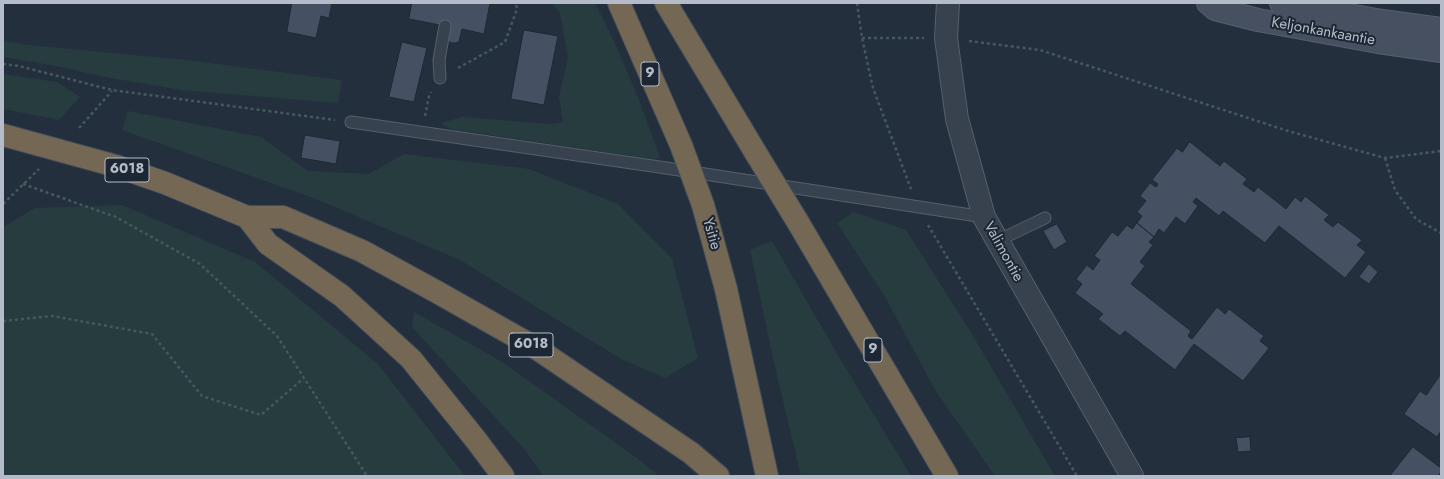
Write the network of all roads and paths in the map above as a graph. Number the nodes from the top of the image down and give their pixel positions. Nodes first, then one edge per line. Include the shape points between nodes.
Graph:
1 (516, 3) edge
2 (619, 3) edge
3 (666, 3) edge
4 (857, 3) edge
5 (948, 3) edge
6 (1208, 3) edge
7 (1281, 3) edge
8 (445, 26) dead end
9 (1441, 30) edge
10 (862, 38) junction
11 (946, 38) junction
12 (1441, 51) edge
13 (3, 64) edge
14 (440, 78) junction
15 (112, 90) junction
16 (351, 122) joint
17 (79, 128) dead end
18 (422, 132) junction
19 (3, 135) edge
20 (1441, 151) edge
21 (1385, 158) junction
22 (39, 169) dead end
23 (23, 184) junction
24 (3, 204) edge
25 (918, 208) junction
26 (247, 217) junction
27 (984, 217) junction
28 (1045, 218) dead end
29 (1441, 233) edge
30 (997, 241) junction
31 (3, 321) edge
32 (304, 378) junction
33 (367, 476) edge
34 (503, 476) edge
35 (718, 476) edge
36 (766, 476) edge
37 (947, 476) edge
38 (1077, 476) edge
39 (1132, 476) edge

1 - 14 path via 517,9 505,42
2 - 36 highway, Ysitie / 9, bridge via 703,205 726,289
3 - 37 highway, 9, bridge
4 - 10 path
5 - 11 street, Valimontie
6 - 12 main road, Keljonkankaantie via 1215,9 1258,20
7 - 9 main road, Keljonkankaantie
8 - 14 lane via 439,60
10 - 11 path
10 - 25 path via 873,88
11 - 21 path via 1040,50 1288,132
11 - 27 street, Valimontie via 957,119
13 - 15 path
14 - 18 path via 429,96
15 - 16 path
15 - 17 path
16 - 18 lane
18 - 25 lane
19 - 26 highway, 6018 via 116,166
20 - 21 path
21 - 29 path via 1395,190 1416,219
22 - 23 path
23 - 24 path
23 - 32 path via 116,217 200,264 277,336
25 - 27 lane
25 - 38 path
26 - 34 highway, 6018 via 268,244 342,296 411,359
26 - 35 highway, 6018 via 284,217 368,255 437,292 536,348 691,453
27 - 30 street, Valimontie
28 - 30 lane
30 - 39 street, Valimontie
31 - 32 path via 52,316 152,334 202,396 261,416
32 - 33 path

